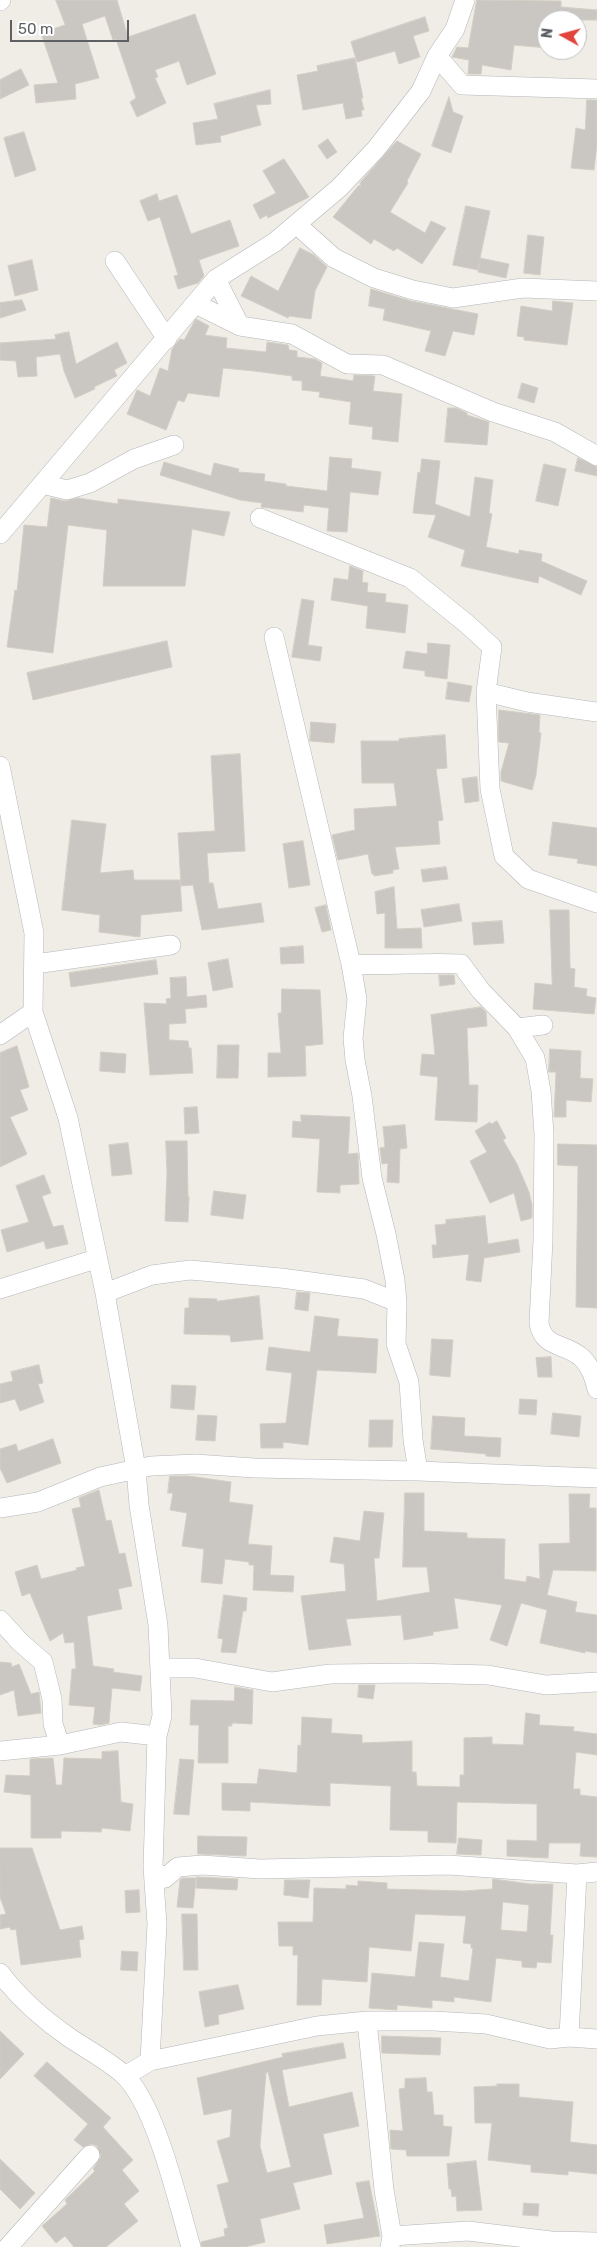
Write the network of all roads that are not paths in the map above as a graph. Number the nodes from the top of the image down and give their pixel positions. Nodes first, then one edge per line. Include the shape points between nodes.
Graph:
1 (465, 0) edge
2 (437, 56) junction
3 (597, 89) edge
4 (296, 224) junction
5 (114, 261) dead end
6 (216, 279) junction
7 (597, 291) edge
8 (196, 304) junction
9 (240, 326) junction
10 (167, 339) junction
11 (174, 445) dead end
12 (597, 456) edge
13 (42, 484) junction
14 (260, 518) dead end
15 (0, 534) edge
16 (274, 637) dead end
17 (486, 692) junction
18 (597, 712) edge
19 (0, 766) edge
20 (597, 903) edge
21 (172, 945) dead end
22 (35, 964) junction
23 (351, 964) junction
24 (33, 1012) junction
25 (543, 1025) dead end
26 (517, 1028) junction
27 (0, 1035) edge
28 (96, 1259) junction
29 (395, 1280) junction
30 (0, 1289) edge
31 (364, 1289) junction
32 (105, 1294) junction
33 (397, 1302) junction
34 (597, 1389) edge
35 (136, 1469) junction
36 (418, 1471) junction
37 (597, 1478) edge
38 (0, 1508) edge
39 (0, 1620) edge
40 (160, 1668) junction
41 (597, 1682) edge
42 (157, 1736) junction
43 (60, 1745) junction
44 (0, 1751) edge
45 (154, 1871) junction
46 (597, 1872) edge
47 (577, 1874) junction
48 (0, 1973) edge
49 (367, 2021) junction
50 (569, 2037) junction
51 (597, 2039) edge
52 (150, 2061) junction
53 (125, 2076) junction
54 (90, 2155) dead end
55 (391, 2242) edge
56 (597, 2242) edge
57 (8, 2247) edge
58 (191, 2247) edge

1 - 2 street via 455,29
2 - 3 street via 462,85
2 - 4 street via 421,91 376,149 339,188
4 - 6 street via 275,242
4 - 7 street via 334,258 374,278 413,290 453,298 523,288
5 - 10 street
6 - 8 street
6 - 9 street
8 - 9 street
8 - 10 street
9 - 12 street via 292,334 347,364 383,365 493,412 554,432
10 - 13 street
11 - 13 street via 134,459 90,483 67,490
13 - 15 street
14 - 17 street via 410,578 492,646
16 - 23 street
17 - 18 street via 527,702
17 - 20 street via 490,790 504,856 528,879
19 - 22 street via 34,933
21 - 22 street
22 - 24 street
23 - 26 street via 462,964
23 - 29 street via 356,998 355,1060 372,1178
24 - 27 street
24 - 28 street via 68,1118
25 - 26 street
26 - 34 street via 535,1058 542,1117 541,1334 581,1357 593,1372
28 - 30 street
28 - 32 street
29 - 31 street
29 - 33 street
31 - 32 street via 190,1270 152,1275
31 - 33 street
32 - 35 street
33 - 36 street via 396,1344 409,1382
35 - 36 street via 195,1464
35 - 38 street via 100,1477 38,1502
35 - 40 street via 158,1625
36 - 37 street
39 - 43 street via 43,1662 52,1699 53,1724
40 - 41 street via 195,1668 272,1682 330,1674 412,1673 488,1675 546,1685
40 - 42 street via 162,1716
42 - 43 street via 121,1732
42 - 45 street
43 - 44 street
45 - 47 street via 165,1878 178,1867 202,1865 260,1869 448,1865
45 - 52 street via 158,1924
46 - 47 street
47 - 50 street
48 - 53 street via 15,1993
49 - 50 street via 486,2024 550,2039
49 - 52 street via 317,2026
49 - 55 street
50 - 51 street
52 - 53 street
53 - 58 street via 148,2111
54 - 57 street
55 - 56 street via 468,2231 551,2241

